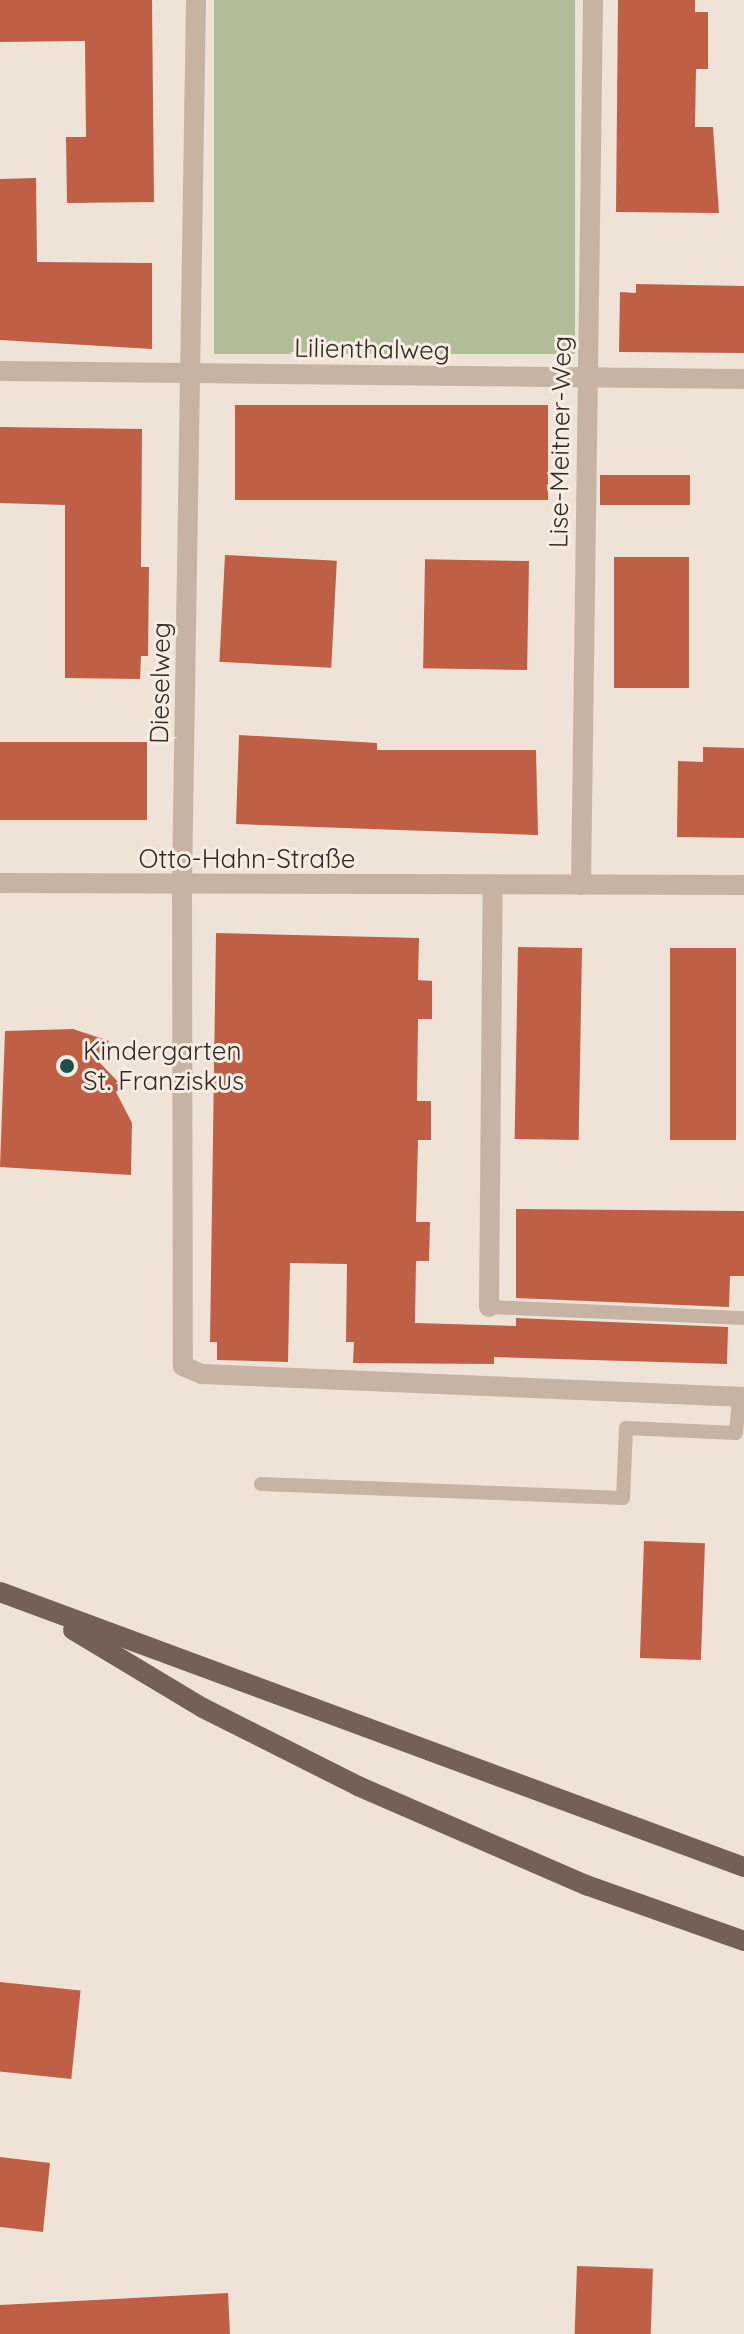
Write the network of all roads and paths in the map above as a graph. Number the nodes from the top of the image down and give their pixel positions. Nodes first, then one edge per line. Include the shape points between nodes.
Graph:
1 (196, 0) edge
2 (593, 0) edge
3 (0, 371) edge
4 (191, 372) junction
5 (587, 378) junction
6 (744, 379) edge
7 (0, 883) edge
8 (493, 885) junction
9 (581, 885) junction
10 (744, 885) edge
11 (182, 886) junction
12 (489, 1307) joint
13 (744, 1318) edge
14 (742, 1397) edge
15 (261, 1484) dead end
16 (0, 1592) edge
17 (39, 1610) junction
18 (744, 1867) edge
19 (744, 1941) edge

1 - 4 street, Dieselweg
2 - 5 street, Lise-Meitner-Weg
3 - 4 street, Lilienthalweg
4 - 5 street, Lilienthalweg
4 - 11 street, Dieselweg
5 - 6 street, Lilienthalweg
5 - 9 street, Lise-Meitner-Weg
7 - 11 street, Otto-Hahn-Straße
8 - 9 street, Otto-Hahn-Straße
8 - 11 street, Otto-Hahn-Straße
8 - 12 street
9 - 10 street, Otto-Hahn-Straße
11 - 14 street, Dieselweg via 183,1366 202,1374
12 - 13 lane
14 - 15 lane via 736,1433 626,1428 623,1498
16 - 17 main road
17 - 18 main road
17 - 19 main road via 203,1708 358,1786 586,1885

